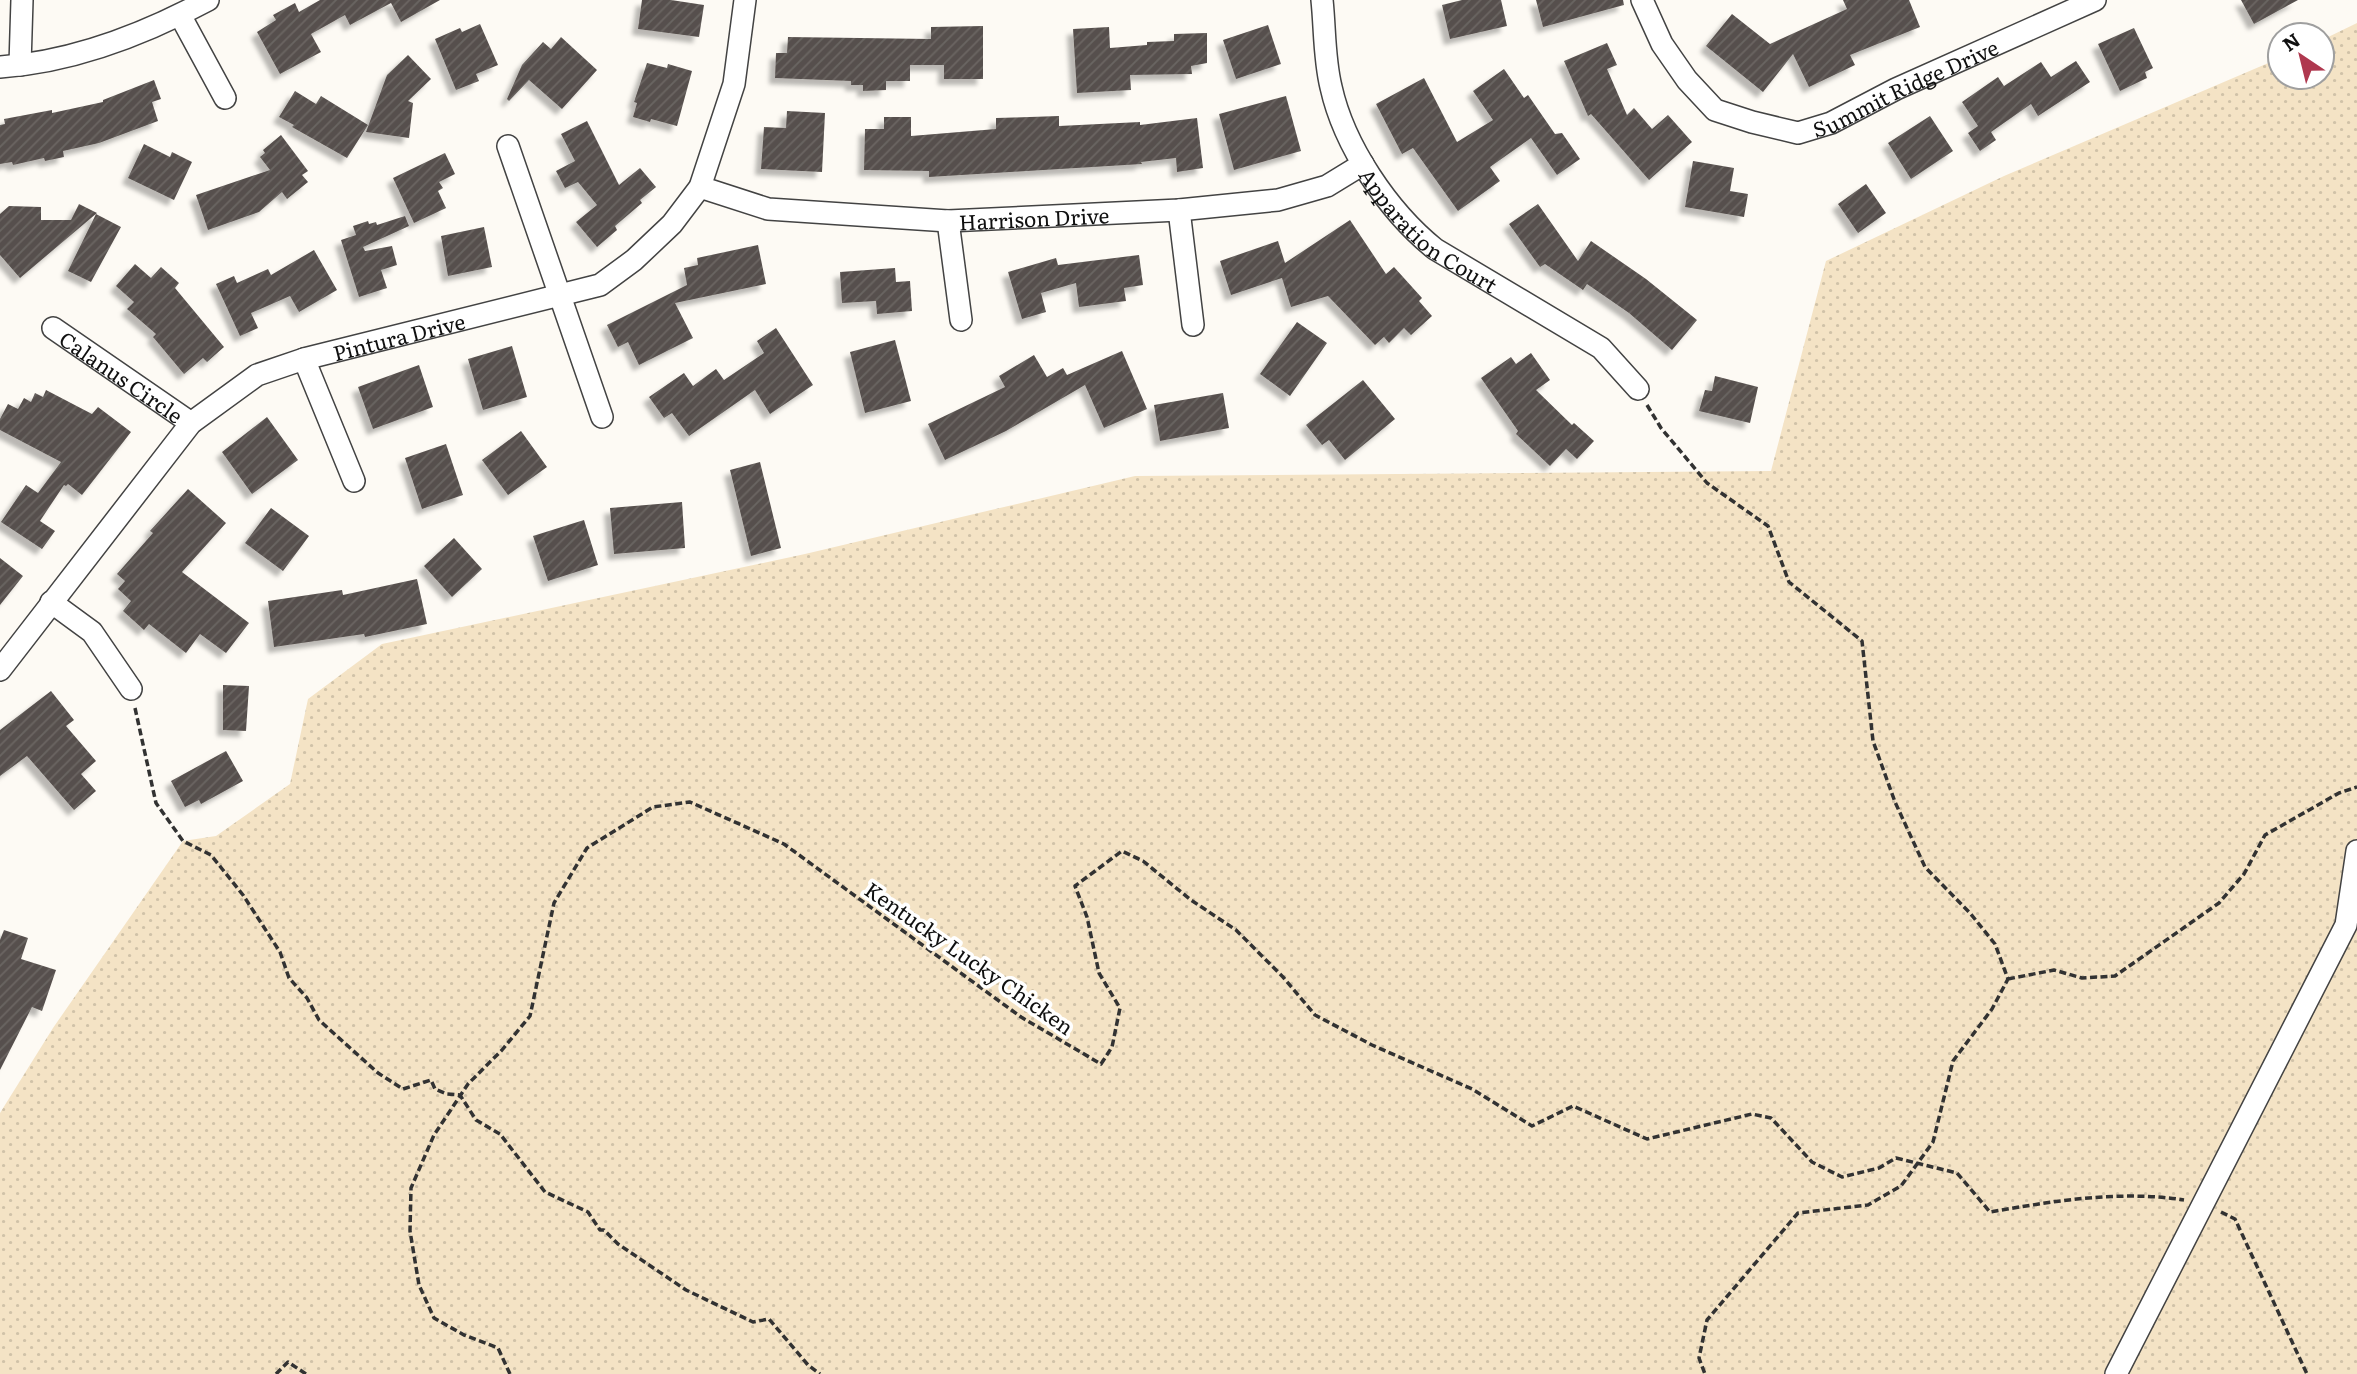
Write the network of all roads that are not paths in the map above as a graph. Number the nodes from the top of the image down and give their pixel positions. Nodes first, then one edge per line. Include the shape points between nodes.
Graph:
1 (23, 0) edge
2 (208, 0) edge
3 (745, 0) edge
4 (1322, 0) edge
5 (1642, 0) edge
6 (2095, 0) edge
7 (180, 15) junction
8 (10, 66) edge
9 (225, 97) dead end
10 (508, 146) dead end
11 (1363, 164) junction
12 (700, 187) junction
13 (1179, 210) junction
14 (948, 221) junction
15 (559, 294) junction
16 (961, 320) dead end
17 (1194, 325) dead end
18 (53, 328) dead end
19 (304, 359) junction
20 (1638, 389) road end
21 (602, 417) dead end
22 (191, 423) junction
23 (354, 481) dead end
24 (51, 602) junction
25 (0, 670) edge
26 (131, 689) road end
27 (2357, 851) edge
28 (2116, 1374) edge

1 - 8 street
2 - 7 street
3 - 12 street, Pintura Drive via 734,84
4 - 11 street, Apparation Court via 1330,86
5 - 6 street, Summit Ridge Drive via 1662,44 1715,110 1798,133 1831,123
7 - 8 street via 109,46
7 - 9 street
10 - 15 street
11 - 13 street, Harrison Drive via 1327,186 1278,200
11 - 20 street, Apparation Court via 1420,237 1601,348
12 - 14 street, Harrison Drive via 768,209
12 - 15 street, Pintura Drive via 672,224 634,260 600,285
13 - 14 street, Harrison Drive
13 - 17 street
14 - 16 street
15 - 19 street, Pintura Drive
15 - 21 street
18 - 22 street, Calanus Circle
19 - 22 street, Pintura Drive via 257,375
19 - 23 street
22 - 24 street, Pintura Drive
24 - 25 street, Pintura Drive
24 - 26 street via 92,632
27 - 28 street via 2346,925

